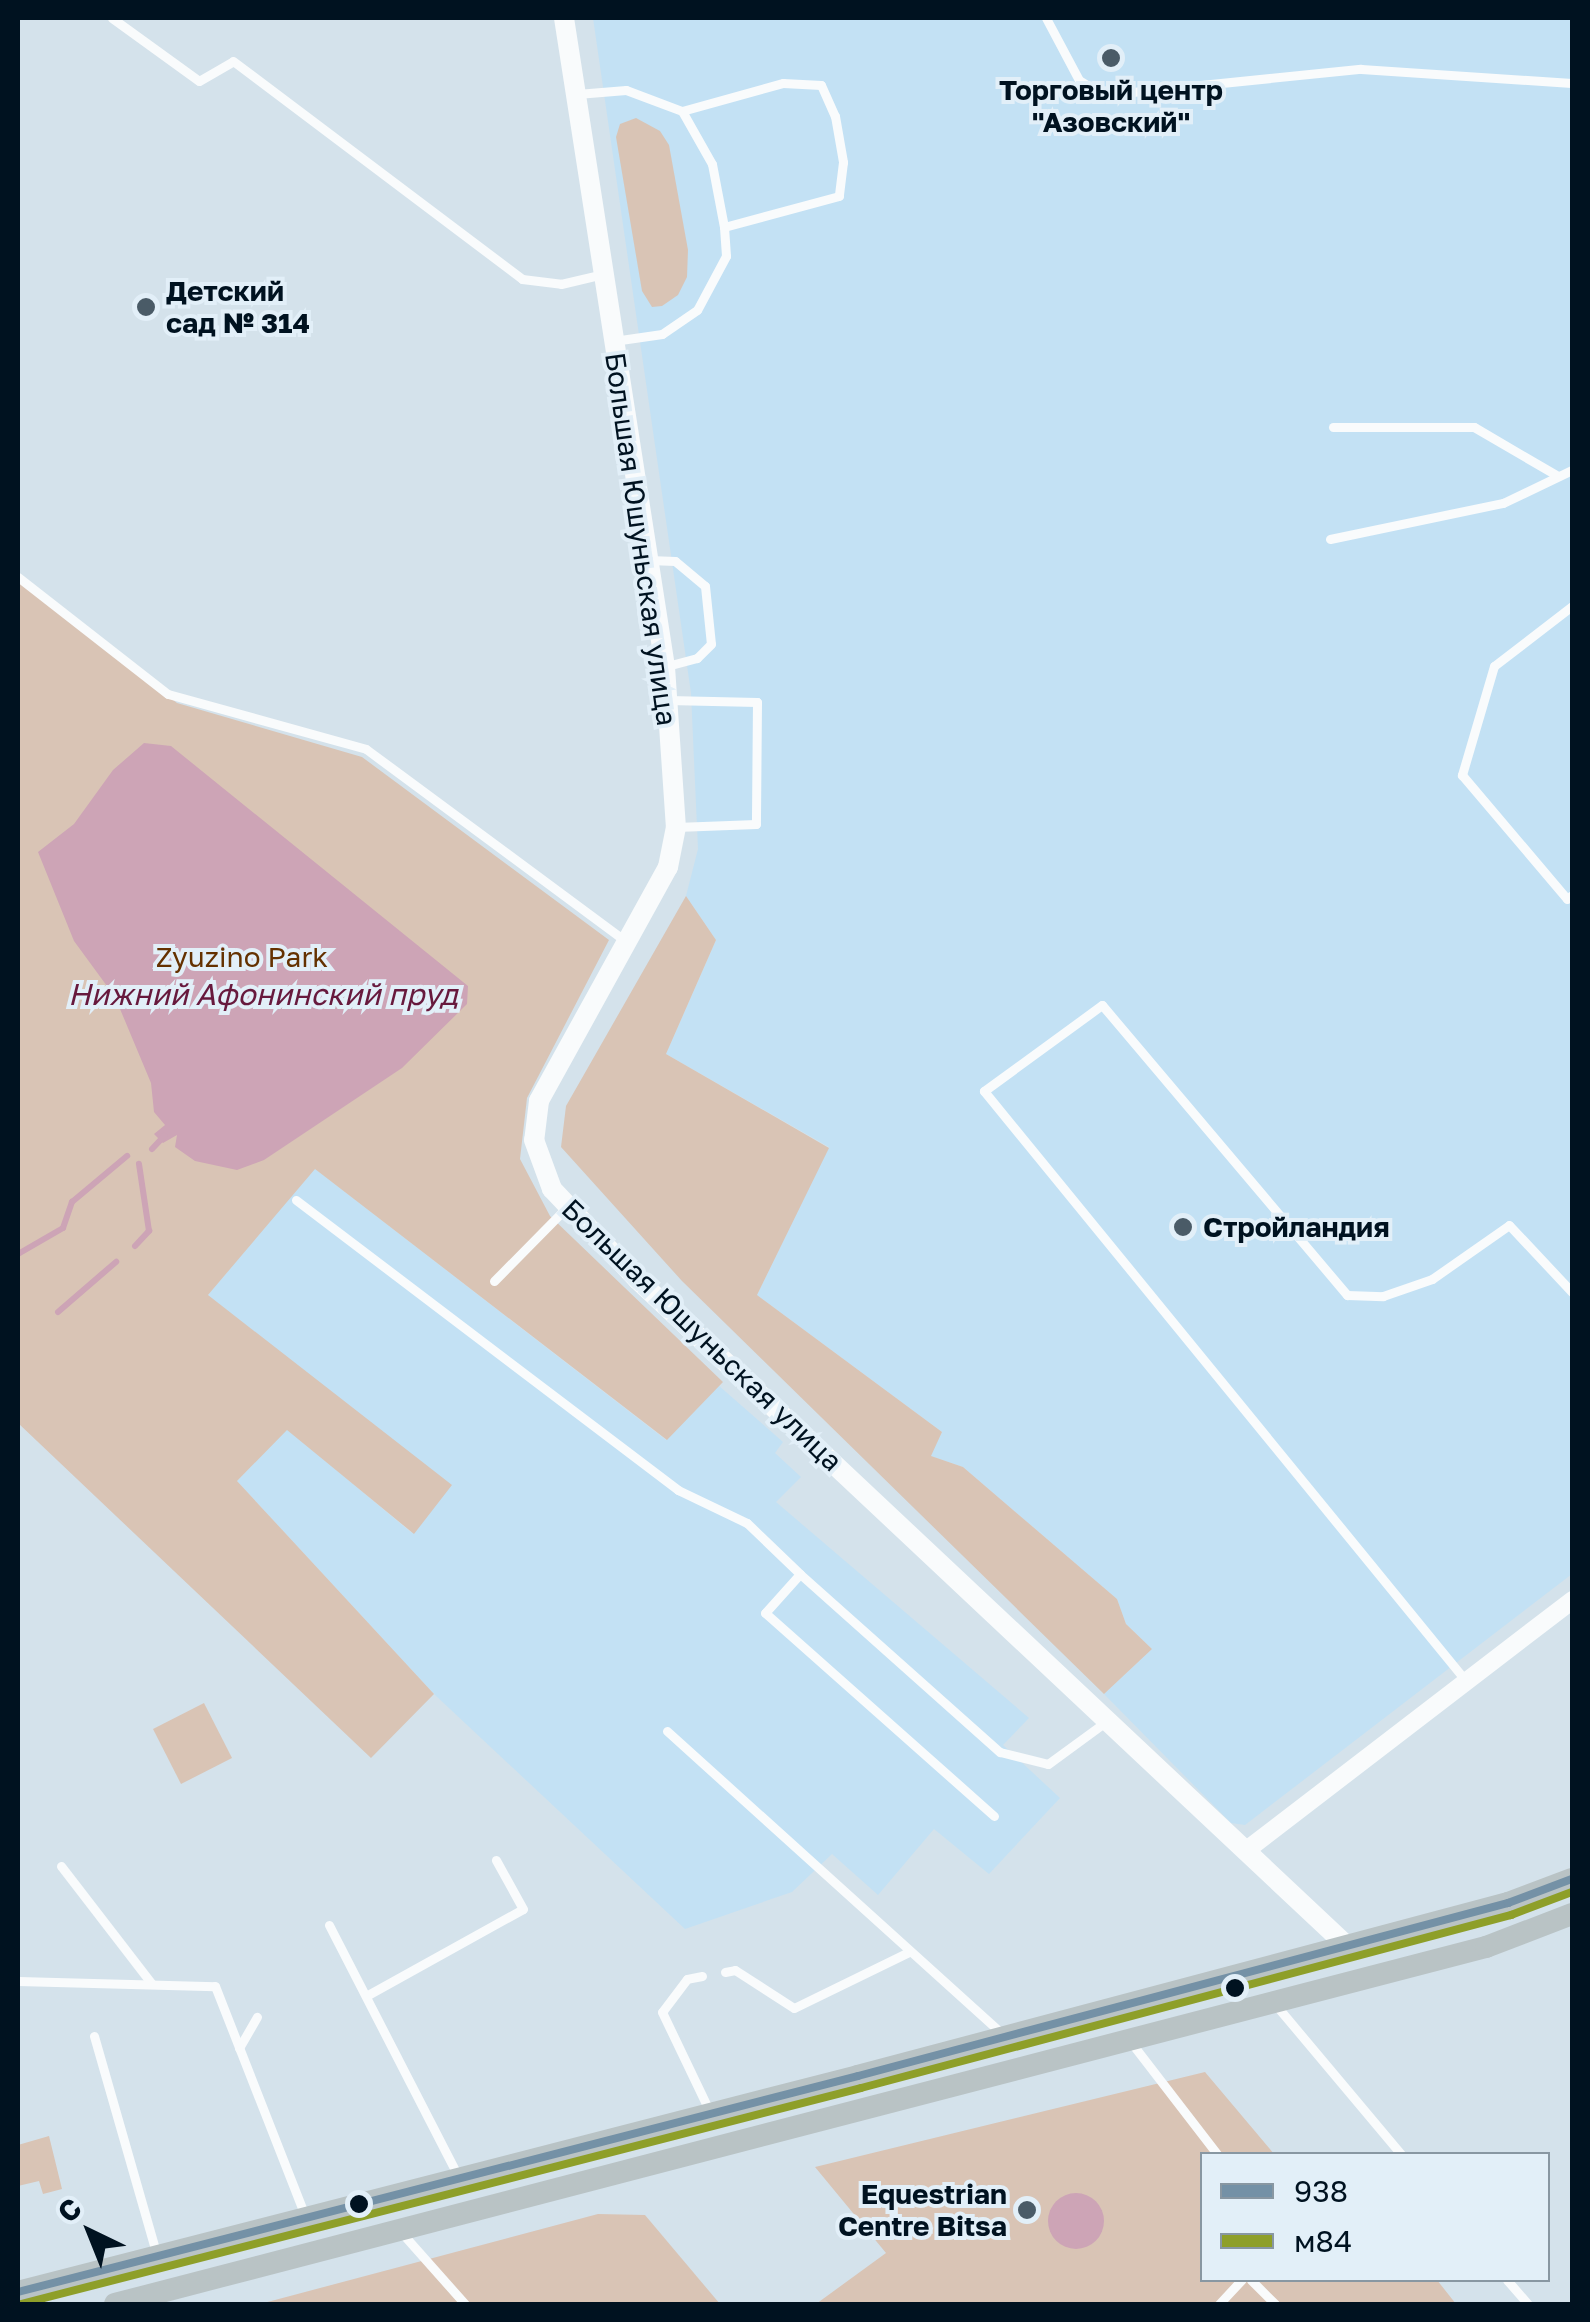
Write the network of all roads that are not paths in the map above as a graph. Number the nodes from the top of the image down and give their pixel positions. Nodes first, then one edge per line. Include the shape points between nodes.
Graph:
1 (112, 18) edge
2 (564, 18) edge
3 (1046, 18) edge
4 (1572, 83) edge
5 (577, 94) junction
6 (682, 111) junction
7 (724, 227) junction
8 (603, 274) junction
9 (612, 342) junction
10 (1333, 428) dead end
11 (1572, 470) edge
12 (1558, 476) junction
13 (1330, 539) dead end
14 (647, 560) junction
15 (18, 577) edge
16 (1572, 606) edge
17 (665, 667) junction
18 (668, 700) junction
19 (676, 827) junction
20 (1572, 894) edge
21 (627, 942) junction
22 (296, 1200) dead end
23 (568, 1206) junction
24 (494, 1281) dead end
25 (1572, 1292) edge
26 (800, 1574) junction
27 (1572, 1600) edge
28 (1469, 1684) junction
29 (1110, 1720) junction
30 (667, 1730) dead end
31 (994, 1816) dead end
32 (1248, 1849) junction
33 (496, 1860) dead end
34 (61, 1866) dead end
35 (1572, 1880) edge
36 (1572, 1914) edge
37 (329, 1925) dead end
38 (1346, 1945) junction
39 (910, 1952) junction
40 (724, 1972) dead end
41 (702, 1976) dead end
42 (18, 1981) edge
43 (152, 1984) junction
44 (366, 1996) junction
45 (1273, 2002) junction
46 (257, 2017) dead end
47 (94, 2036) dead end
48 (1006, 2037) junction
49 (1129, 2039) junction
50 (239, 2048) junction
51 (711, 2114) junction
52 (1215, 2152) edge
53 (1399, 2152) edge
54 (460, 2180) junction
55 (306, 2218) junction
56 (399, 2230) junction
57 (157, 2256) junction
58 (1239, 2282) edge
59 (1253, 2282) edge
60 (1509, 2282) edge
61 (18, 2292) edge
62 (116, 2304) edge
63 (465, 2304) edge
64 (1220, 2304) edge
65 (1275, 2304) edge
66 (1528, 2304) edge

1 - 8 lane via 198,81 233,61 522,278 561,284
2 - 5 street, Большая Юшуньская улица
3 - 4 lane via 1079,80 1103,95 1361,69
5 - 6 lane via 626,90
5 - 8 street, Большая Юшуньская улица
6 - 7 lane via 712,164
6 - 7 lane via 783,82 821,85 835,116 844,162 838,196
7 - 9 lane via 726,256 697,310 662,334
8 - 9 street, Большая Юшуньская улица
9 - 14 street, Большая Юшуньская улица
10 - 12 lane via 1474,427
11 - 12 lane
12 - 13 lane via 1503,504
14 - 17 street, Большая Юшуньская улица
14 - 17 lane via 674,560 705,586 711,644 697,658
15 - 21 lane via 168,694 366,748
16 - 20 lane via 1494,666 1462,775 1567,898
17 - 18 street, Большая Юшуньская улица
18 - 19 street, Большая Юшуньская улица
18 - 19 lane via 757,702 756,824
19 - 21 street, Большая Юшуньская улица via 668,867
21 - 23 street, Большая Юшуньская улица via 539,1101 534,1140 552,1188
22 - 26 lane via 678,1490 747,1523
23 - 24 lane
23 - 29 street, Большая Юшуньская улица via 638,1280
25 - 28 lane via 1509,1225 1432,1280 1383,1296 1347,1295 1102,1006 984,1091
26 - 29 lane via 1000,1752 1048,1764
26 - 31 lane via 766,1612
27 - 28 street
28 - 32 street
29 - 32 street, Большая Юшуньская улица
30 - 39 lane
32 - 38 street, Большая Юшуньская улица
33 - 44 lane via 523,1910
34 - 43 lane
35 - 38 main road
36 - 45 main road via 1486,1947
37 - 44 lane
38 - 48 main road
39 - 40 lane via 794,2008 735,1970
39 - 48 lane
41 - 51 lane via 687,1980 662,2012
42 - 43 lane
43 - 50 lane via 214,1986
44 - 54 lane
45 - 49 main road
45 - 53 lane
46 - 50 lane
47 - 57 lane
48 - 51 main road
49 - 52 lane
49 - 56 main road
50 - 55 lane
51 - 54 main road
54 - 55 main road
55 - 57 main road
56 - 62 main road
56 - 63 lane
57 - 61 main road
58 - 64 lane
59 - 65 lane
60 - 66 lane

